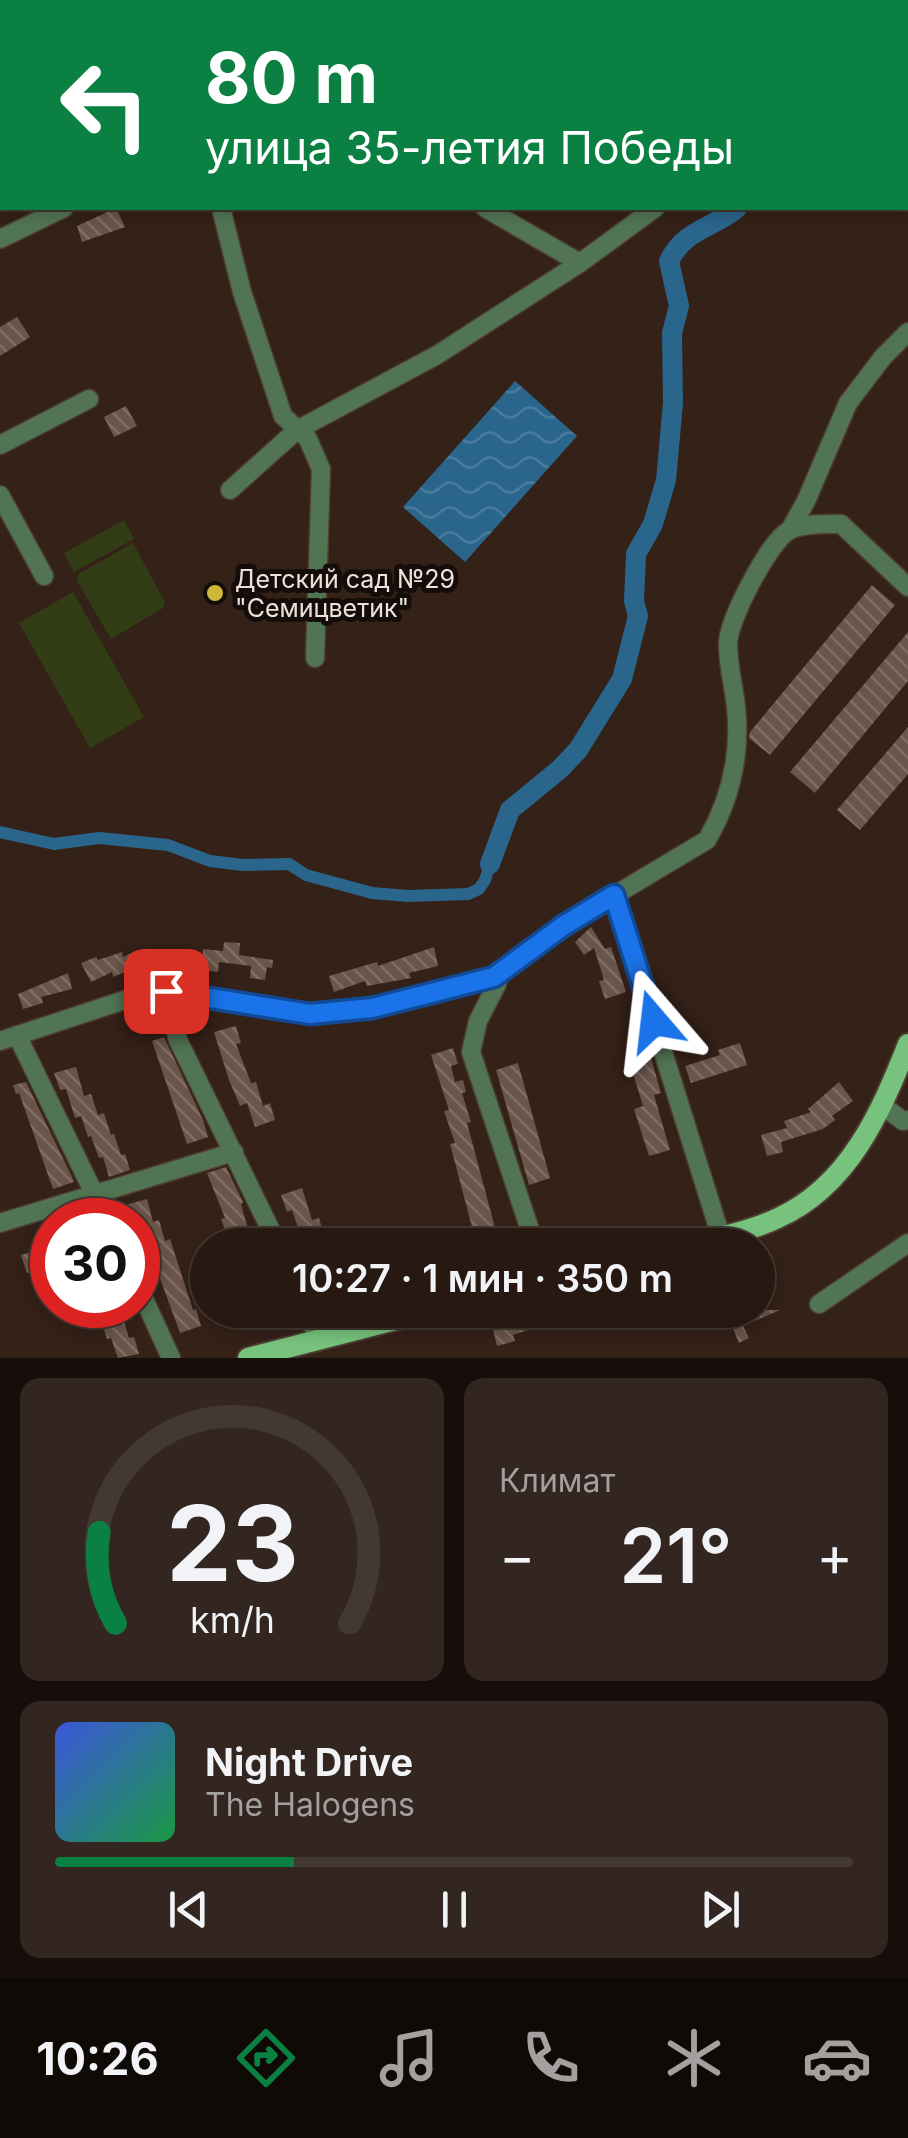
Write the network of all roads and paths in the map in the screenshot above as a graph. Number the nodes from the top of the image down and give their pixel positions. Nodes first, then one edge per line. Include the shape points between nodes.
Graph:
1 (60, 210) edge
2 (222, 210) edge
3 (489, 210) edge
4 (653, 210) edge
5 (0, 238) edge
6 (580, 262) junction
7 (908, 332) edge
8 (89, 399) dead end
9 (298, 430) junction
10 (0, 445) edge
11 (230, 490) dead end
12 (0, 495) edge
13 (790, 530) junction
14 (44, 576) dead end
15 (908, 587) edge
16 (314, 658) dead end
17 (614, 895) junction
18 (494, 977) junction
19 (166, 991) junction
20 (9, 1038) edge
21 (908, 1044) edge
22 (883, 1106) junction
23 (908, 1120) edge
24 (234, 1152) junction
25 (94, 1193) junction
26 (96, 1198) edge
27 (0, 1223) edge
28 (270, 1228) edge
29 (529, 1228) edge
30 (719, 1228) edge
31 (750, 1228) edge
32 (908, 1243) edge
33 (819, 1304) dead end
34 (158, 1328) edge
35 (314, 1328) edge
36 (362, 1328) edge
37 (318, 1339) junction
38 (172, 1358) edge
39 (248, 1358) edge

1 - 5 street
2 - 9 street via 283,416
3 - 6 street
4 - 6 street
6 - 9 street via 437,356
7 - 13 street via 848,403
8 - 10 street
9 - 11 street
9 - 16 street via 320,468
12 - 14 street
13 - 15 street via 841,524
13 - 17 street via 772,547 730,626 737,750 720,817 707,840
17 - 18 street
17 - 30 street
18 - 19 street via 372,1008 310,1014
18 - 29 street via 471,1052
19 - 20 street
19 - 24 street via 178,1040
20 - 25 street
21 - 22 main road
22 - 23 street
22 - 31 main road via 834,1181 777,1219
24 - 25 street
24 - 28 street
25 - 26 street
25 - 27 street
32 - 33 street
34 - 38 street
35 - 37 street
36 - 37 main road
37 - 39 main road

